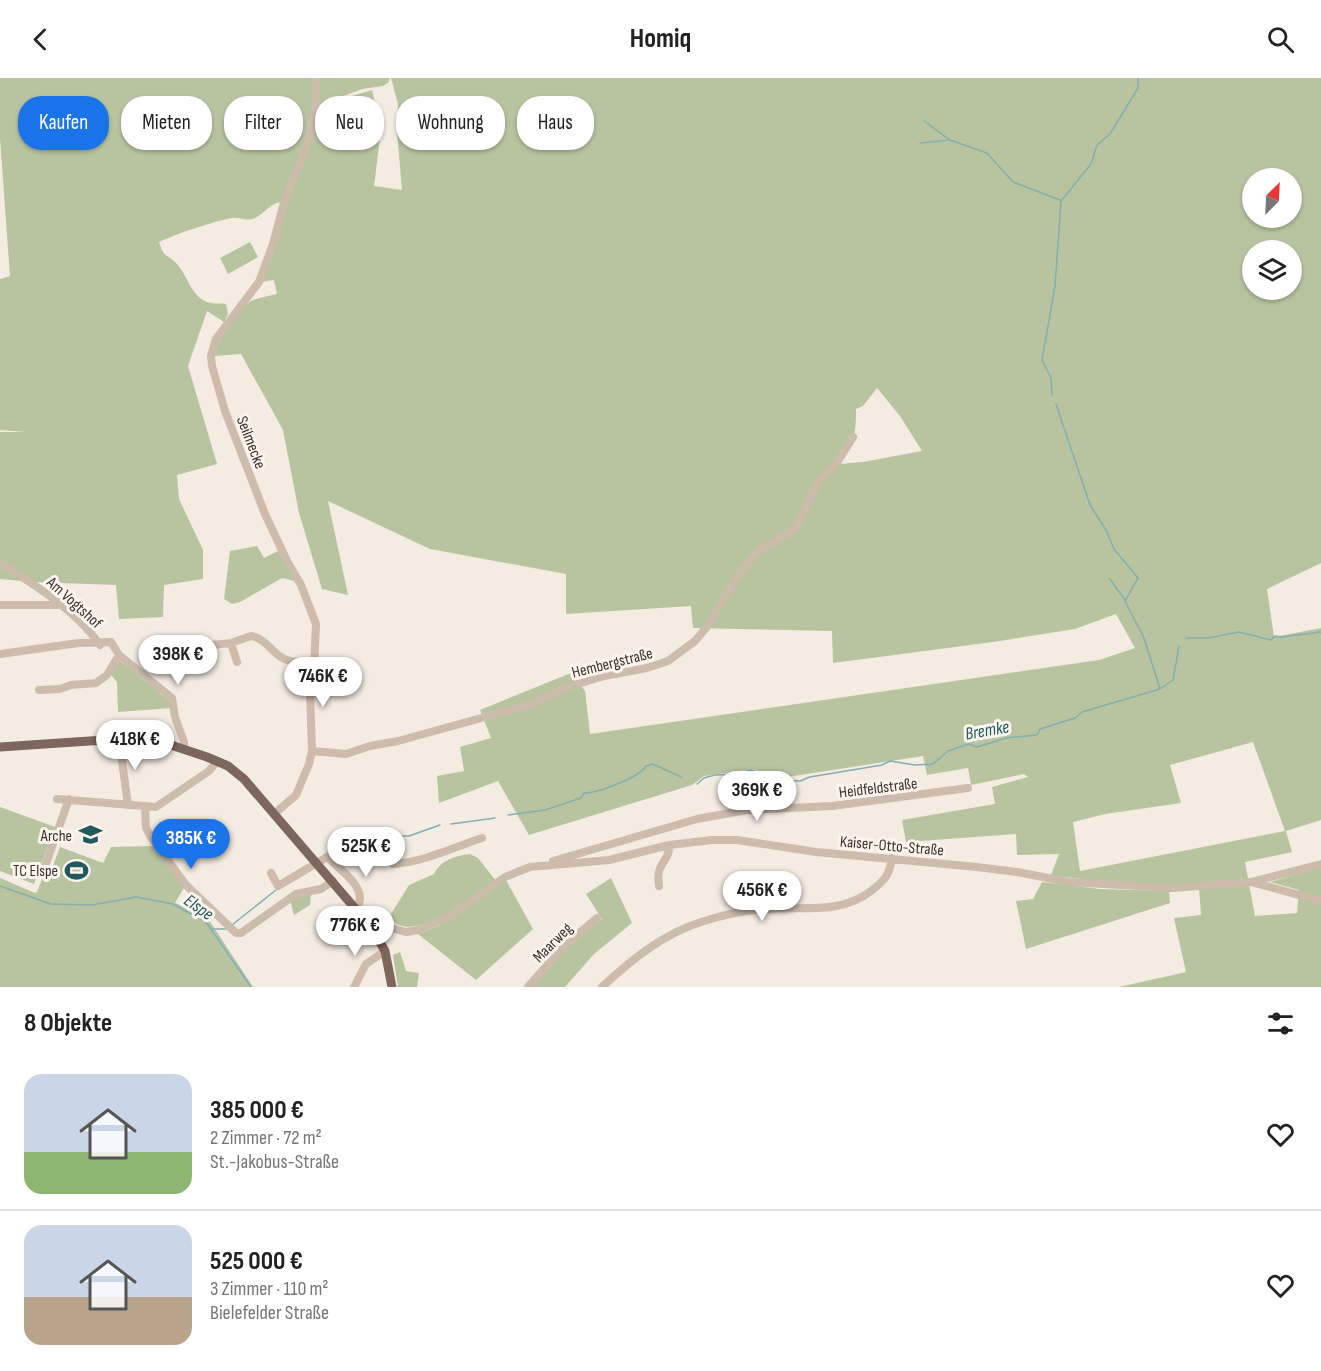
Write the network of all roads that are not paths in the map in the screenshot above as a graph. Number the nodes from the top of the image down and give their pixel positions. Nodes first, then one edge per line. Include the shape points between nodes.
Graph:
1 (317, 78) edge
2 (852, 437) dead end
3 (0, 563) edge
4 (1, 605) edge
5 (60, 605) junction
6 (98, 642) junction
7 (231, 643) junction
8 (163, 650) dead end
9 (117, 651) junction
10 (0, 654) edge
11 (315, 660) junction
12 (237, 662) dead end
13 (39, 690) dead end
14 (119, 739) junction
15 (0, 747) edge
16 (184, 749) junction
17 (312, 751) junction
18 (217, 761) junction
19 (968, 788) dead end
20 (57, 799) dead end
21 (69, 799) junction
22 (128, 805) junction
23 (145, 807) junction
24 (274, 814) junction
25 (482, 838) dead end
26 (669, 845) junction
27 (327, 857) junction
28 (892, 858) junction
29 (317, 863) junction
30 (546, 864) junction
31 (1321, 864) edge
32 (271, 873) dead end
33 (42, 875) dead end
34 (333, 881) junction
35 (1251, 882) junction
36 (659, 886) dead end
37 (1321, 901) edge
38 (356, 908) junction
39 (597, 918) dead end
40 (371, 927) junction
41 (385, 951) junction
42 (354, 987) edge
43 (392, 987) edge
44 (528, 987) edge
45 (602, 987) edge

1 - 11 street, Seilmecke via 315,111 306,147 259,282 216,339 211,356 225,411 265,514 316,624
2 - 17 street, Hembergstraße via 836,464 819,480 796,528 756,553 706,628 668,661 604,676 529,705 398,741 346,754
3 - 5 street, Am Vogtshof
4 - 5 street
5 - 6 street, Am Vogtshof
6 - 9 street, Am Vogtshof via 111,642
6 - 10 street
7 - 8 street
7 - 11 street via 256,638 283,659
7 - 12 street
9 - 13 street via 107,675 96,683
9 - 16 street, Am Vogtshof via 172,698
11 - 17 street, Seilmecke via 310,690
14 - 15 main road
14 - 16 main road via 148,740
14 - 22 street
16 - 18 main road
17 - 24 street, Seilmecke via 296,795
18 - 23 street via 209,771 159,805
18 - 24 main road via 244,779
19 - 30 street, Heidfeldstraße via 832,806 747,810 697,819
20 - 21 street
21 - 22 street
21 - 33 street
22 - 23 street
23 - 34 street via 147,830 180,877 238,934 293,896 321,889
24 - 29 main road
25 - 27 street via 410,863 393,864 369,837
26 - 28 street, Kaiser-Otto-Straße via 737,840
26 - 30 street, Kaiser-Otto-Straße via 609,860
26 - 36 street via 669,855 658,871
27 - 29 street
27 - 38 street via 360,892 361,901
28 - 35 street, Kaiser-Otto-Straße via 1095,885 1173,888
28 - 45 street via 890,872 880,884 848,904 763,909 703,921 647,949
29 - 32 street via 278,886
29 - 34 main road
30 - 40 street, Kaiser-Otto-Straße via 508,875 450,916 418,930
31 - 35 street, Kaiser-Otto-Straße
34 - 38 main road
35 - 37 street, Kaiser-Otto-Straße
38 - 40 main road
39 - 44 street, Maarweg via 565,945
40 - 41 main road
41 - 42 street via 366,964
41 - 43 main road

